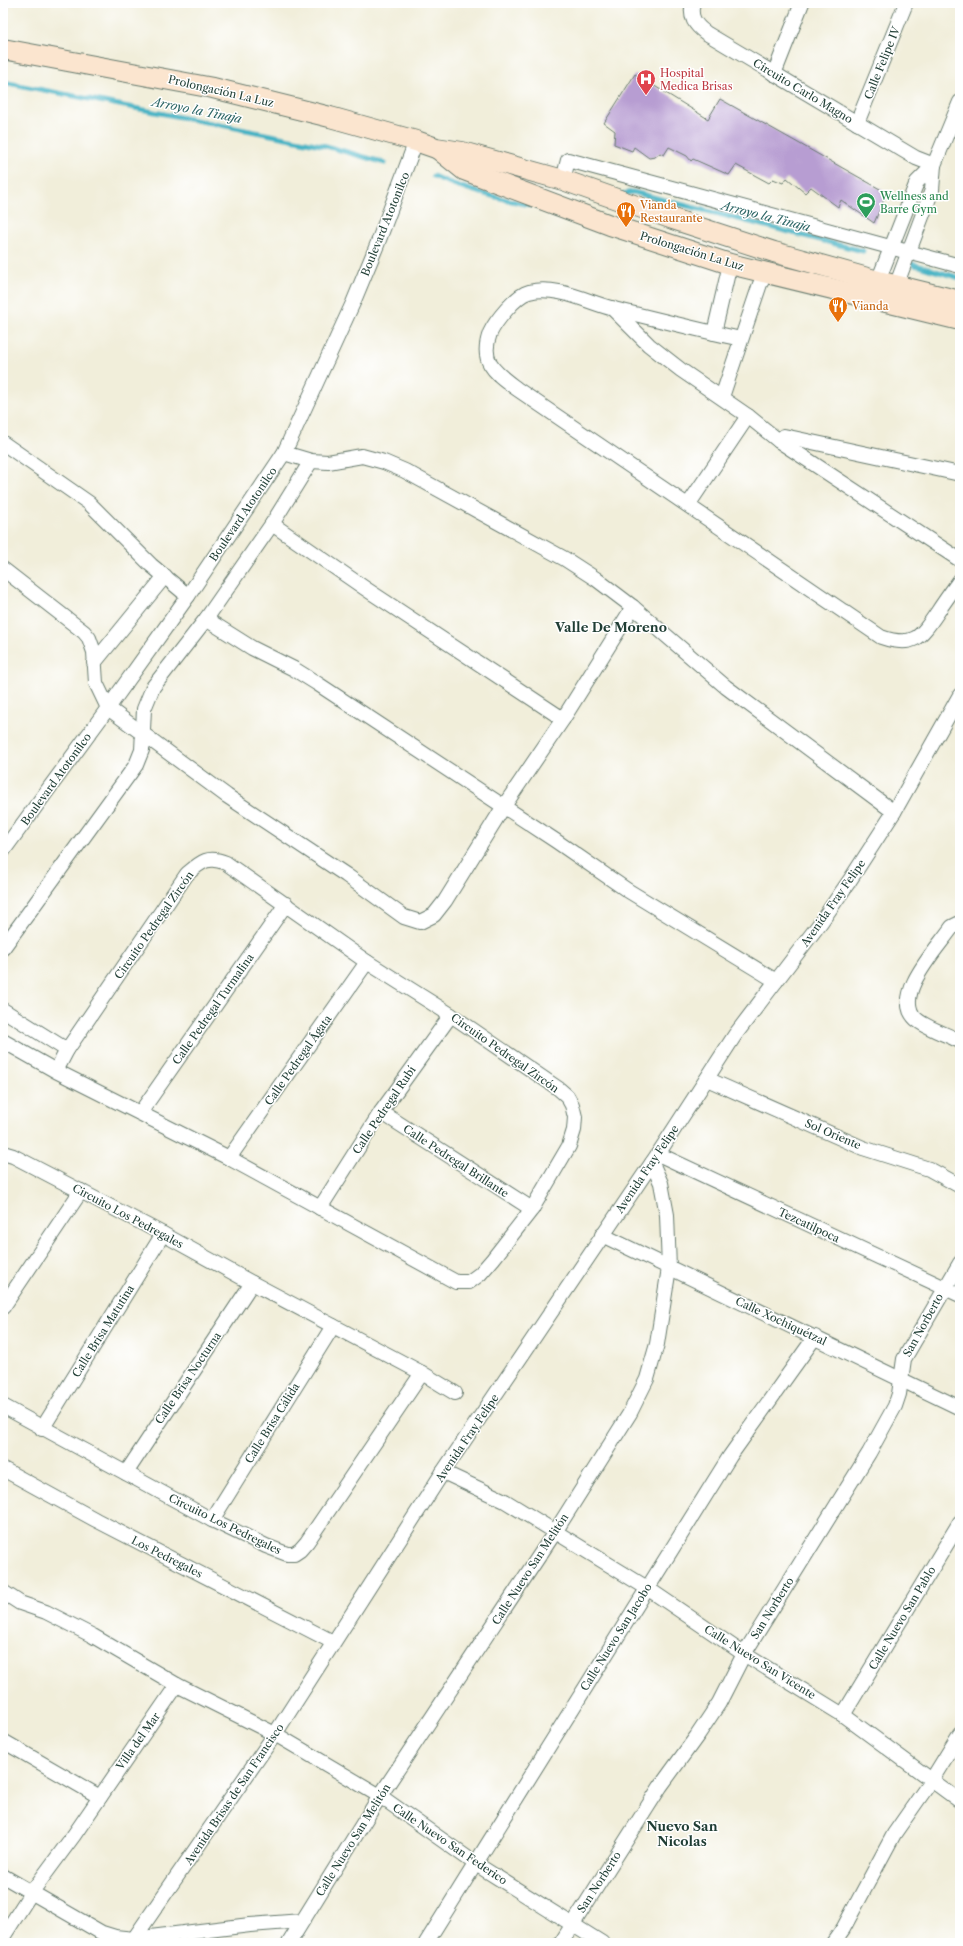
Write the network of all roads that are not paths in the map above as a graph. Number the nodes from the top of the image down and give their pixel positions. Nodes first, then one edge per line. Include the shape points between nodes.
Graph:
1 (693, 3) edge
2 (802, 3) edge
3 (906, 3) edge
4 (3, 50) edge
5 (774, 74) junction
6 (960, 102) edge
7 (857, 123) junction
8 (416, 141) junction
9 (436, 148) junction
10 (934, 165) junction
11 (563, 180) junction
12 (890, 247) junction
13 (908, 252) junction
14 (730, 264) junction
15 (960, 266) edge
16 (766, 274) junction
17 (887, 283) junction
18 (960, 301) edge
19 (612, 308) junction
20 (960, 320) edge
21 (714, 333) junction
22 (741, 339) junction
23 (722, 397) junction
24 (748, 416) junction
25 (779, 441) junction
26 (3, 443) edge
27 (284, 453) junction
28 (311, 462) junction
29 (960, 474) edge
30 (688, 505) junction
31 (272, 524) junction
32 (960, 560) edge
33 (3, 570) edge
34 (165, 576) junction
35 (960, 580) edge
36 (188, 596) junction
37 (633, 607) junction
38 (206, 619) junction
39 (94, 663) junction
40 (960, 695) edge
41 (108, 708) junction
42 (563, 719) junction
43 (144, 735) junction
44 (504, 806) junction
45 (894, 812) junction
46 (3, 851) edge
47 (286, 904) junction
48 (960, 923) edge
49 (3, 948) edge
50 (368, 962) junction
51 (776, 982) junction
52 (3, 1010) edge
53 (451, 1015) junction
54 (3, 1041) edge
55 (960, 1041) edge
56 (67, 1050) junction
57 (56, 1071) junction
58 (706, 1078) junction
59 (381, 1112) junction
60 (140, 1113) junction
61 (3, 1153) edge
62 (229, 1158) junction
63 (655, 1159) junction
64 (960, 1186) edge
65 (81, 1191) junction
66 (320, 1208) junction
67 (532, 1209) junction
68 (163, 1234) junction
69 (602, 1235) junction
70 (960, 1262) edge
71 (669, 1268) junction
72 (252, 1283) junction
73 (944, 1288) junction
74 (960, 1295) edge
75 (3, 1307) edge
76 (333, 1326) junction
77 (815, 1338) junction
78 (422, 1372) junction
79 (901, 1381) junction
80 (455, 1393) dead end
81 (3, 1406) edge
82 (960, 1408) edge
83 (42, 1429) junction
84 (3, 1469) edge
85 (444, 1472) junction
86 (126, 1473) junction
87 (212, 1520) junction
88 (960, 1522) edge
89 (555, 1532) junction
90 (647, 1588) junction
91 (3, 1592) edge
92 (333, 1642) junction
93 (744, 1654) junction
94 (178, 1685) junction
95 (843, 1715) junction
96 (275, 1734) junction
97 (960, 1734) edge
98 (3, 1742) edge
99 (931, 1781) junction
100 (380, 1796) junction
101 (100, 1797) junction
102 (960, 1801) edge
103 (476, 1864) junction
104 (3, 1876) edge
105 (32, 1893) junction
106 (302, 1921) junction
107 (572, 1924) junction
108 (3, 1937) edge
109 (133, 1941) edge
110 (289, 1943) edge
111 (426, 1943) edge
112 (561, 1943) edge
113 (602, 1943) edge
114 (833, 1943) edge

1 - 5 street, Circuito Carlo Magno via 691,18 697,26
2 - 5 street
3 - 7 street, Calle Felipe IV
4 - 8 main road, Prolongación La Luz via 213,88
5 - 7 street, Circuito Carlo Magno
6 - 10 street
7 - 10 street, Circuito Carlo Magno via 916,158
8 - 9 main road, Prolongación La Luz
8 - 27 street, Boulevard Atotonilco via 353,303
9 - 11 main road, Prolongación La Luz via 462,152
9 - 14 main road, Prolongación La Luz via 464,170 610,226
10 - 12 street via 917,182
10 - 13 street via 932,190
11 - 12 street via 568,160
11 - 17 main road, Prolongación La Luz via 736,240
12 - 13 street
12 - 17 street
13 - 15 street
13 - 17 street
14 - 16 main road, Prolongación La Luz
14 - 21 street
16 - 20 main road, Prolongación La Luz
16 - 22 street via 760,284
17 - 18 main road, Prolongación La Luz
19 - 21 street
19 - 23 street via 649,345 680,370
19 - 30 street via 555,291 527,292 510,306 491,331 486,344 486,357 494,371 517,390
21 - 22 street
22 - 23 street
23 - 24 street
24 - 25 street
24 - 30 street
25 - 29 street via 784,436
25 - 32 street
26 - 34 street via 89,503
27 - 28 street
27 - 36 street, Boulevard Atotonilco
28 - 31 street
28 - 37 street via 362,456 405,471 565,559
30 - 35 street via 875,633 895,642 908,641 922,635
31 - 38 street
31 - 42 street
33 - 39 street via 84,632 94,652
34 - 36 street
34 - 39 street
36 - 41 street, Boulevard Atotonilco
37 - 42 street
37 - 45 street via 726,687
38 - 43 street via 153,687 144,709
38 - 44 street via 318,684
39 - 41 street via 96,683
40 - 45 street, Avenida Fray Felipe
41 - 43 street
41 - 46 street, Boulevard Atotonilco
42 - 44 street
43 - 44 street via 227,796 412,921 420,922 434,915
43 - 49 street via 136,765
44 - 51 street via 627,890
45 - 51 street, Avenida Fray Felipe via 821,922
47 - 50 street, Circuito Pedregal Zircón
47 - 56 street, Circuito Pedregal Zircón via 217,858 199,863 187,874
47 - 60 street, Calle Pedregal Turmalina
48 - 55 street via 952,927 913,982 908,996 911,1013 918,1020
50 - 53 street, Circuito Pedregal Zircón
50 - 62 street, Calle Pedregal Ágata
51 - 58 street, Avenida Fray Felipe
52 - 56 street
53 - 59 street, Calle Pedregal Rubí
53 - 67 street, Circuito Pedregal Zircón via 559,1089 572,1105 574,1130 569,1146
54 - 57 street, Circuito Pedregal Zircón
56 - 57 street, Circuito Pedregal Zircón
57 - 60 street, Circuito Pedregal Zircón
58 - 63 street, Avenida Fray Felipe
58 - 64 street, Sol Oriente via 863,1148 929,1169
59 - 66 street, Calle Pedregal Rubí
59 - 67 street, Calle Pedregal Brillante
60 - 62 street, Circuito Pedregal Zircón
61 - 65 street, Circuito Los Pedregales
62 - 66 street, Circuito Pedregal Zircón
63 - 69 street, Avenida Fray Felipe
63 - 71 street, Calle Nuevo San Melitón via 667,1215
63 - 73 street, Tezcatilpoca
65 - 68 street, Circuito Los Pedregales
65 - 75 street
66 - 67 street, Circuito Pedregal Zircón via 456,1282 469,1282 480,1274
68 - 72 street, Circuito Los Pedregales
68 - 83 street, Calle Brisa Matutina
69 - 71 street, Calle Xochiquétzal
69 - 85 street, Avenida Fray Felipe
70 - 73 street, San Norberto
71 - 77 street, Calle Xochiquétzal
71 - 89 street, Calle Nuevo San Melitón via 657,1344 647,1379 630,1413
72 - 76 street, Circuito Los Pedregales
72 - 86 street, Calle Brisa Nocturna
73 - 74 street, Tezcatilpoca
73 - 79 street, San Norberto via 904,1359
76 - 78 street, Circuito Los Pedregales
76 - 87 street, Calle Brisa Cálida
77 - 79 street, Calle Xochiquétzal
77 - 90 street, Calle Nuevo San Jacobo via 730,1456
78 - 80 street, Circuito Los Pedregales
78 - 87 street, Circuito Los Pedregales via 300,1550 294,1554 280,1552
79 - 82 street, Calle Xochiquétzal
79 - 93 street, San Norberto via 895,1406 869,1453
81 - 83 street, Circuito Los Pedregales
83 - 86 street, Circuito Los Pedregales
84 - 92 street, Los Pedregales
85 - 89 street, Calle Nuevo San Vicente via 493,1495
85 - 92 street, Avenida Fray Felipe
86 - 87 street, Circuito Los Pedregales
88 - 95 street, Calle Nuevo San Pablo
89 - 90 street, Calle Nuevo San Vicente
89 - 100 street, Calle Nuevo San Melitón
90 - 93 street, Calle Nuevo San Vicente
90 - 103 street, Calle Nuevo San Jacobo
91 - 94 street, Calle Nuevo San Federico via 20,1603 46,1612 93,1636
92 - 96 street, Avenida Brisas de San Francisco
93 - 95 street, Calle Nuevo San Vicente
93 - 107 street, San Norberto via 714,1710 660,1787
94 - 96 street, Calle Nuevo San Federico
94 - 101 street, Villa del Mar
95 - 99 street, Calle Nuevo San Vicente
96 - 100 street, Calle Nuevo San Federico
96 - 109 street, Avenida Brisas de San Francisco
97 - 99 street
98 - 101 street
99 - 102 street, Calle Nuevo San Vicente
99 - 114 street via 894,1834
100 - 103 street, Calle Nuevo San Federico
100 - 106 street, Calle Nuevo San Melitón
101 - 105 street, Villa del Mar
103 - 107 street, Calle Nuevo San Federico
103 - 111 street, Calle Nuevo San Jacobo
104 - 105 street
105 - 108 street, Villa del Mar
105 - 109 street via 102,1933
106 - 109 street via 250,1925
106 - 110 street, Calle Nuevo San Melitón
107 - 112 street, San Norberto
107 - 113 street, Calle Nuevo San Federico

